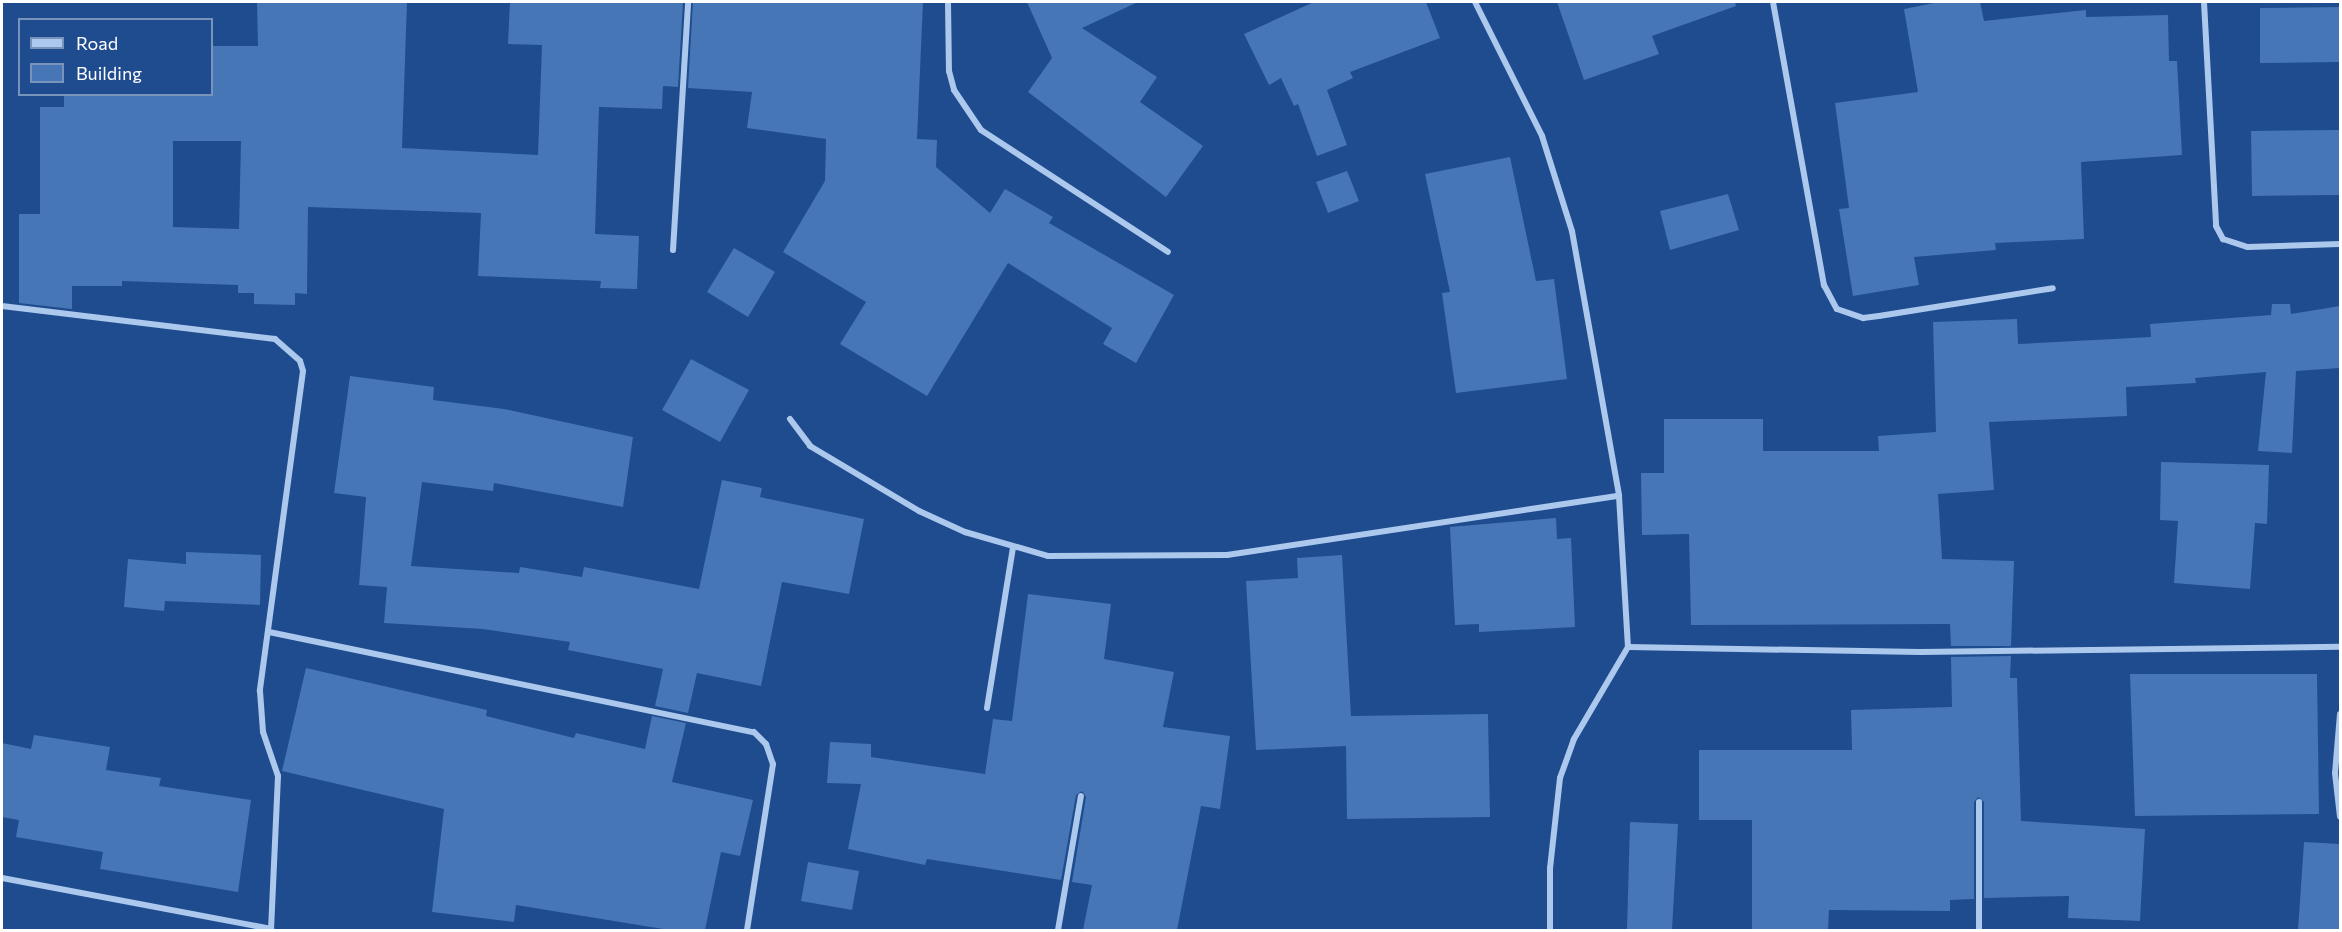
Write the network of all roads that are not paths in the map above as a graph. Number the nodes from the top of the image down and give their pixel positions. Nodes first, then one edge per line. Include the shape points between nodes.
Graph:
1 (688, 2) edge
2 (948, 2) edge
3 (1475, 2) edge
4 (1773, 2) edge
5 (2205, 2) edge
6 (2340, 244) edge
7 (673, 250) dead end
8 (1168, 252) dead end
9 (2053, 288) dead end
10 (2, 306) edge
11 (790, 419) dead end
12 (1619, 496) junction
13 (1013, 548) junction
14 (269, 632) junction
15 (2339, 644) edge
16 (1628, 647) junction
17 (987, 708) dead end
18 (2340, 714) edge
19 (1081, 796) dead end
20 (1979, 802) dead end
21 (2340, 817) edge
22 (2, 878) edge
23 (271, 930) edge
24 (747, 930) edge
25 (1058, 930) edge
26 (1550, 930) edge
27 (1979, 930) edge

1 - 7 street
2 - 8 street via 949,71 954,90 981,130
3 - 12 street via 1542,136 1572,231
4 - 9 street via 1824,285 1838,309 1863,318
5 - 6 street via 2216,226 2223,239 2248,247
10 - 14 street via 255,335 276,339 293,350 303,371
11 - 13 street via 810,446 882,490 965,532
12 - 13 street via 1227,555 1125,559 1041,555
12 - 16 street
13 - 17 street
14 - 23 street via 259,707 278,776
14 - 24 street via 754,732 766,744 773,764
15 - 16 street via 1920,652
16 - 26 street via 1574,739 1560,778 1551,858
18 - 21 street via 2335,773
19 - 25 street
20 - 27 street
22 - 23 street

